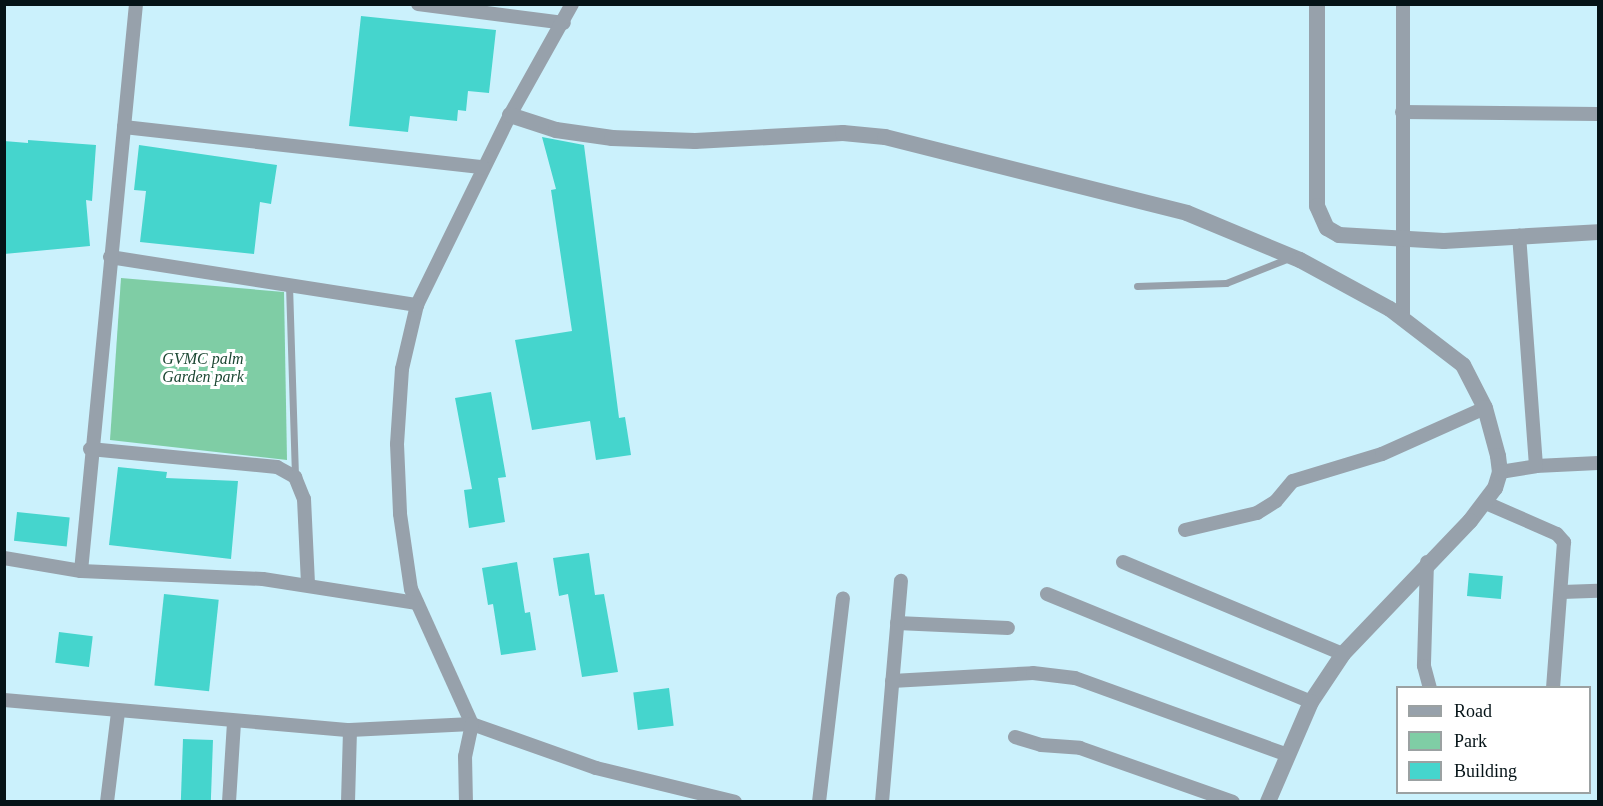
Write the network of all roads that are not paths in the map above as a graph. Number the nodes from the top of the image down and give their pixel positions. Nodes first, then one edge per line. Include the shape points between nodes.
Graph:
1 (136, 4) edge
2 (418, 4) edge
3 (572, 4) edge
4 (1317, 4) edge
5 (1403, 4) edge
6 (564, 22) junction
7 (1402, 112) junction
8 (1599, 114) edge
9 (510, 115) junction
10 (124, 127) junction
11 (483, 167) junction
12 (1599, 232) edge
13 (1519, 236) junction
14 (1402, 239) junction
15 (110, 257) junction
16 (1291, 257) junction
17 (289, 285) junction
18 (1137, 286) dead end
19 (417, 305) junction
20 (1403, 319) junction
21 (1485, 408) junction
22 (90, 449) junction
23 (1599, 463) edge
24 (1536, 466) junction
25 (1500, 472) junction
26 (296, 477) junction
27 (1486, 503) junction
28 (1185, 530) dead end
29 (4, 558) edge
30 (1124, 562) dead end
31 (1427, 562) junction
32 (81, 571) junction
33 (901, 581) dead end
34 (309, 585) junction
35 (1599, 591) edge
36 (1562, 592) junction
37 (1047, 594) dead end
38 (843, 598) dead end
39 (417, 603) junction
40 (897, 623) junction
41 (1008, 628) dead end
42 (1342, 654) junction
43 (892, 681) junction
44 (1430, 686) edge
45 (1553, 686) edge
46 (4, 700) edge
47 (1311, 702) junction
48 (118, 712) junction
49 (234, 722) junction
50 (472, 724) junction
51 (350, 730) junction
52 (1015, 737) dead end
53 (1288, 755) junction
54 (106, 801) edge
55 (230, 801) edge
56 (348, 801) edge
57 (465, 801) edge
58 (735, 801) edge
59 (819, 801) edge
60 (882, 801) edge
61 (1233, 801) edge
62 (1268, 801) edge

1 - 10 street
2 - 6 street
3 - 6 street
4 - 14 street via 1320,218 1339,235
5 - 7 street
6 - 9 street
7 - 8 street
7 - 14 street
9 - 11 street
9 - 16 street via 556,130 612,138 695,141 843,133 885,137 1187,213
10 - 11 street
10 - 15 street
11 - 19 street
12 - 13 street
13 - 14 street via 1444,241
13 - 24 street
14 - 20 street
15 - 17 street
15 - 22 street
16 - 18 lane via 1226,283
16 - 20 street
17 - 19 street
17 - 26 lane
19 - 39 street via 402,369 397,444 400,514 411,589
20 - 21 street via 1463,365
21 - 25 street
21 - 28 street via 1382,454 1293,481 1276,501 1257,513
22 - 26 street via 277,467
22 - 32 street
23 - 24 street
24 - 25 street
25 - 27 street
26 - 34 street via 304,499
27 - 31 street
27 - 36 street via 1557,534 1564,542
29 - 32 street
30 - 42 street
31 - 42 street
31 - 44 street via 1424,666
32 - 34 street via 263,579
33 - 40 street
34 - 39 street
35 - 36 street
36 - 45 street
37 - 47 street
38 - 59 street
39 - 50 street
40 - 41 street
40 - 43 street
42 - 47 street
43 - 53 street via 1033,673 1075,678
43 - 60 street
46 - 48 street
47 - 53 street
48 - 49 street
48 - 54 street
49 - 51 street
49 - 55 street
50 - 51 street
50 - 57 street via 465,756
50 - 58 street via 596,768
51 - 56 street
52 - 61 street via 1041,745 1080,748
53 - 62 street

